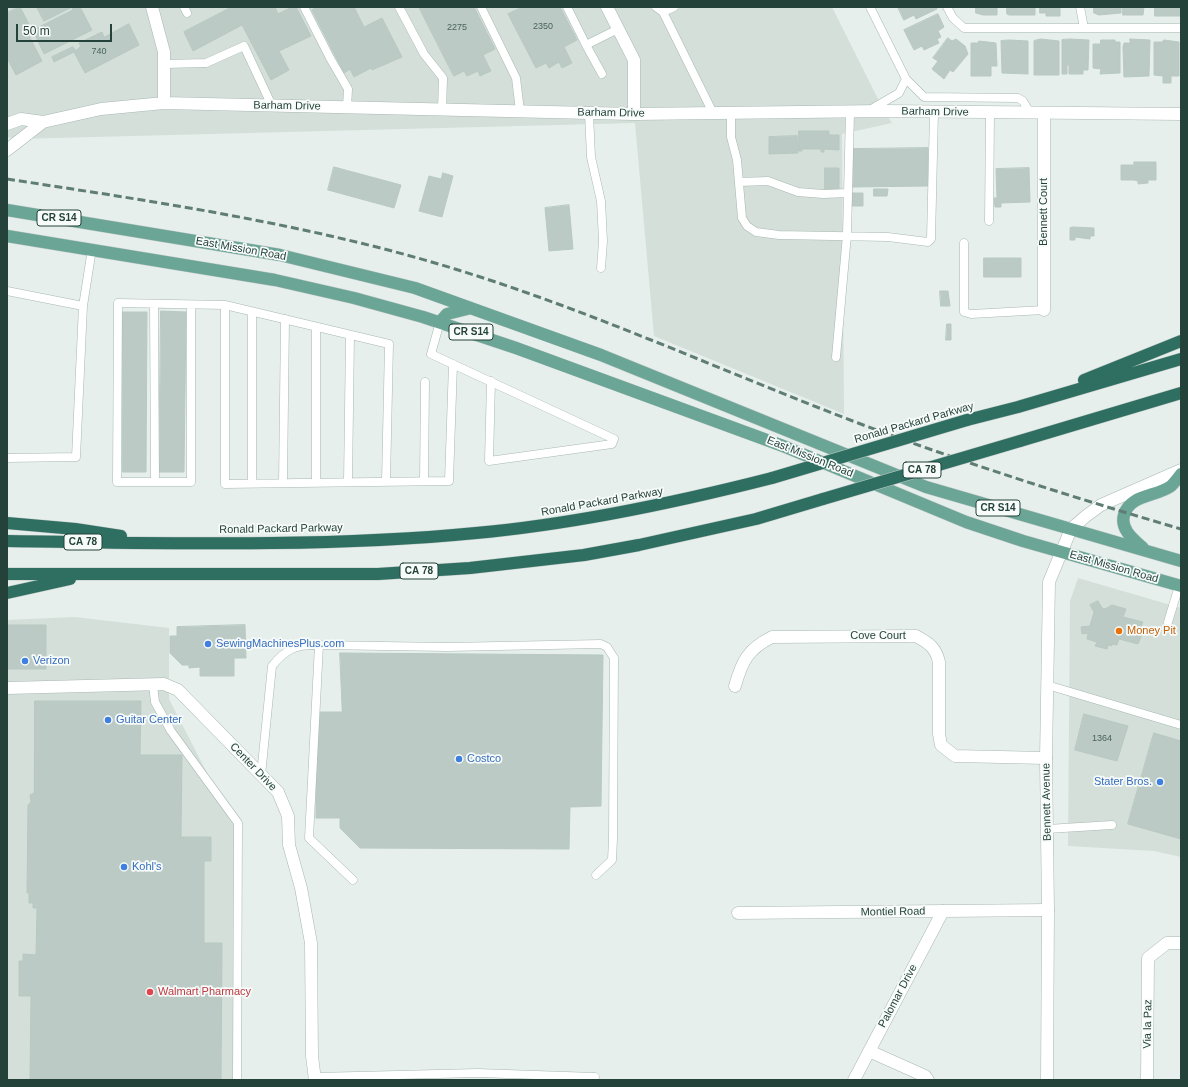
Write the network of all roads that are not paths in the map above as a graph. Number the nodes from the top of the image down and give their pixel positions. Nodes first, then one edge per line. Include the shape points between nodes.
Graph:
1 (152, 7) edge
2 (304, 7) edge
3 (481, 7) edge
4 (567, 7) edge
5 (607, 7) edge
6 (656, 7) edge
7 (674, 7) edge
8 (870, 7) edge
9 (947, 7) edge
10 (1080, 7) edge
11 (399, 8) edge
12 (663, 12) junction
13 (1084, 28) junction
14 (1181, 28) edge
15 (618, 29) junction
16 (586, 45) junction
17 (164, 64) junction
18 (602, 74) dead end
19 (906, 79) junction
20 (164, 103) junction
21 (272, 106) junction
22 (347, 107) junction
23 (442, 110) junction
24 (520, 111) junction
25 (850, 112) junction
26 (868, 112) junction
27 (934, 112) junction
28 (589, 113) junction
29 (713, 113) junction
30 (731, 113) junction
31 (990, 113) junction
32 (1030, 113) junction
33 (634, 114) junction
34 (1044, 114) junction
35 (1181, 114) edge
36 (43, 122) junction
37 (7, 124) edge
38 (7, 150) edge
39 (739, 182) junction
40 (848, 193) junction
41 (7, 210) edge
42 (990, 221) dead end
43 (847, 235) junction
44 (7, 236) edge
45 (964, 243) dead end
46 (92, 249) junction
47 (601, 268) dead end
48 (7, 291) edge
49 (154, 304) junction
50 (191, 305) junction
51 (225, 305) junction
52 (83, 306) junction
53 (471, 308) junction
54 (1044, 310) joint
55 (252, 312) junction
56 (285, 319) junction
57 (440, 322) junction
58 (316, 327) junction
59 (350, 335) junction
60 (1181, 341) edge
61 (836, 357) dead end
62 (1181, 359) edge
63 (453, 364) junction
64 (491, 381) junction
65 (425, 382) dead end
66 (1181, 394) edge
67 (1018, 408) junction
68 (7, 458) edge
69 (1181, 470) edge
70 (1181, 474) edge
71 (424, 481) junction
72 (155, 482) junction
73 (348, 482) junction
74 (386, 482) junction
75 (252, 483) junction
76 (283, 483) junction
77 (316, 483) junction
78 (7, 523) edge
79 (1071, 530) junction
80 (7, 541) edge
81 (160, 543) junction
82 (1145, 550) junction
83 (1062, 552) junction
84 (1181, 561) edge
85 (92, 573) junction
86 (7, 574) edge
87 (1180, 586) edge
88 (7, 593) edge
89 (1168, 622) dead end
90 (319, 644) junction
91 (153, 684) junction
92 (1047, 685) junction
93 (734, 686) dead end
94 (7, 688) edge
95 (1181, 725) edge
96 (1046, 758) junction
97 (261, 775) junction
98 (1112, 825) dead end
99 (1047, 828) junction
100 (596, 875) dead end
101 (353, 880) dead end
102 (1048, 910) junction
103 (943, 911) junction
104 (738, 913) dead end
105 (1181, 943) edge
106 (870, 1051) junction
107 (448, 1077) edge
108 (595, 1077) dead end
109 (315, 1078) edge
110 (405, 1078) edge
111 (237, 1080) edge
112 (854, 1080) edge
113 (928, 1080) edge
114 (1047, 1080) edge
115 (1147, 1080) edge

1 - 17 street via 164,52
2 - 22 lane via 348,89
3 - 24 lane via 516,78
4 - 16 lane
5 - 15 street
6 - 12 lane
7 - 12 lane
8 - 19 lane
9 - 13 lane via 952,18 964,28
10 - 13 lane
11 - 23 lane via 424,54 443,78
12 - 29 lane
13 - 14 lane
15 - 16 lane
15 - 33 street via 634,60
16 - 18 lane
17 - 20 street
17 - 21 lane via 206,63 244,46
19 - 26 lane via 899,93
19 - 32 lane via 924,97 1018,98 1023,101
20 - 21 street, Barham Drive
20 - 36 street, Barham Drive via 101,109
21 - 22 street, Barham Drive
22 - 23 street, Barham Drive
23 - 24 street, Barham Drive
24 - 28 street, Barham Drive
25 - 26 street, Barham Drive
25 - 30 street, Barham Drive
25 - 40 lane
26 - 27 street, Barham Drive
27 - 31 street, Barham Drive
27 - 43 lane via 932,239 928,242
28 - 33 street, Barham Drive
28 - 47 lane via 591,157 601,201
29 - 30 street, Barham Drive
29 - 33 street, Barham Drive
30 - 39 lane via 731,137
31 - 32 street, Barham Drive
31 - 42 lane
32 - 34 street, Barham Drive
34 - 35 street, Barham Drive
34 - 54 street, Bennett Court
36 - 37 street, Barham Drive via 21,119
36 - 38 street, Barham Drive
39 - 40 lane via 768,181 798,192
39 - 43 lane via 742,218 746,226 756,232 779,235
40 - 43 lane
41 - 53 main road, East Mission Road / CR S14 via 280,256 415,288
43 - 61 lane
44 - 46 main road, East Mission Road / CR S14
45 - 54 lane via 964,312 971,314
46 - 52 lane
46 - 57 main road, East Mission Road / CR S14 via 275,280 354,298
48 - 52 lane
49 - 50 lane
49 - 72 lane
49 - 72 lane via 118,303 117,482
50 - 51 lane
50 - 72 lane via 191,482
51 - 55 lane
51 - 75 lane via 225,484
52 - 68 lane via 76,457
53 - 57 main road via 447,314
53 - 79 main road, East Mission Road / CR S14 via 601,355 926,487
55 - 56 lane
55 - 75 lane
56 - 58 lane
56 - 76 lane
57 - 63 lane via 431,354
57 - 83 main road, East Mission Road / CR S14 via 783,446 966,522
58 - 59 lane
58 - 77 lane
59 - 73 lane
59 - 74 lane via 389,344
60 - 67 highway
62 - 67 highway, Ronald Packard Parkway / CA 78
63 - 64 lane
63 - 71 lane via 450,481
64 - 64 lane via 614,439 612,444 489,461
65 - 71 lane
66 - 85 highway, CA 78, bridge via 756,519 584,555 478,567 378,574
67 - 81 highway, Ronald Packard Parkway / CA 78, bridge via 968,420 772,478 617,514 476,533 293,543
69 - 79 street via 1101,505
70 - 82 main road via 1170,486 1136,500 1126,507 1124,527
71 - 74 lane
73 - 74 lane
73 - 77 lane
75 - 76 lane
76 - 77 lane
78 - 81 highway via 75,529
79 - 82 main road, East Mission Road / CR S14
79 - 83 street, Bennett Avenue
80 - 81 highway, Ronald Packard Parkway / CA 78
82 - 84 main road, East Mission Road / CR S14
83 - 87 main road, East Mission Road / CR S14
83 - 92 street, Bennett Avenue via 1049,582
85 - 86 highway, CA 78
85 - 88 highway
87 - 89 lane
90 - 97 lane via 304,644 284,652 272,666
90 - 100 lane via 447,647 601,644 607,647 614,658 612,860
90 - 101 lane via 309,838
91 - 94 street, Center Drive
91 - 97 street, Center Drive via 164,684 178,690
91 - 111 lane via 156,702 171,731 238,823
92 - 95 lane
92 - 96 street, Bennett Avenue
93 - 96 street, Cove Court via 748,654 758,644 772,637 916,636 929,643 937,652 941,745 955,756
96 - 99 street, Bennett Avenue
97 - 109 street, Center Drive via 278,792 288,816 289,845 301,888 311,943 312,1056
98 - 99 lane
99 - 102 street, Bennett Avenue
102 - 103 street, Montiel Road
102 - 114 street, Bennett Avenue
103 - 104 street, Montiel Road
103 - 106 street, Palomar Drive
105 - 115 street, Via la Paz via 1166,942 1148,958
106 - 112 street, Palomar Drive
106 - 113 street via 925,1076
107 - 108 lane via 478,1073
107 - 110 lane
109 - 110 lane

